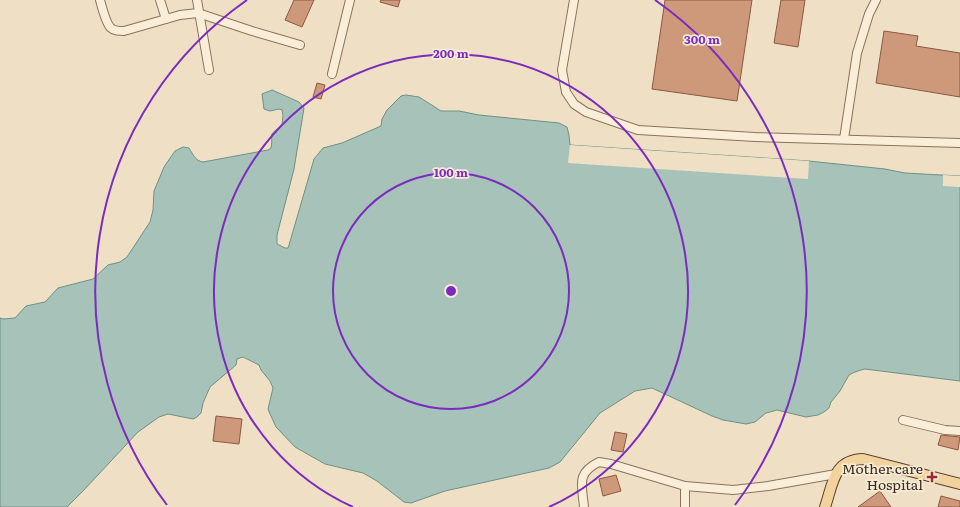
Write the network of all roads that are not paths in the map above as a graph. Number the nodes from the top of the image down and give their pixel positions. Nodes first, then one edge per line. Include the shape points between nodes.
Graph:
1 (100, 0) edge
2 (160, 0) edge
3 (197, 0) edge
4 (350, 0) edge
5 (574, 0) edge
6 (876, 0) edge
7 (198, 13) junction
8 (166, 19) junction
9 (300, 45) dead end
10 (209, 70) dead end
11 (332, 74) dead end
12 (844, 139) junction
13 (960, 143) edge
14 (903, 420) dead end
15 (960, 431) edge
16 (836, 474) junction
17 (960, 484) edge
18 (685, 486) junction
19 (584, 507) edge
20 (685, 507) edge
21 (825, 507) edge

1 - 8 street via 108,25 113,30 124,31
2 - 8 street
3 - 7 street
4 - 11 street
5 - 12 street via 562,70 566,92 574,104 586,112 638,130
6 - 12 street via 857,53
7 - 8 street
7 - 9 street
7 - 10 street
12 - 13 street
14 - 15 street
16 - 17 main road via 844,464 863,459
16 - 18 street via 733,490
16 - 21 main road
18 - 19 street via 599,462 586,470 582,477
18 - 20 street

